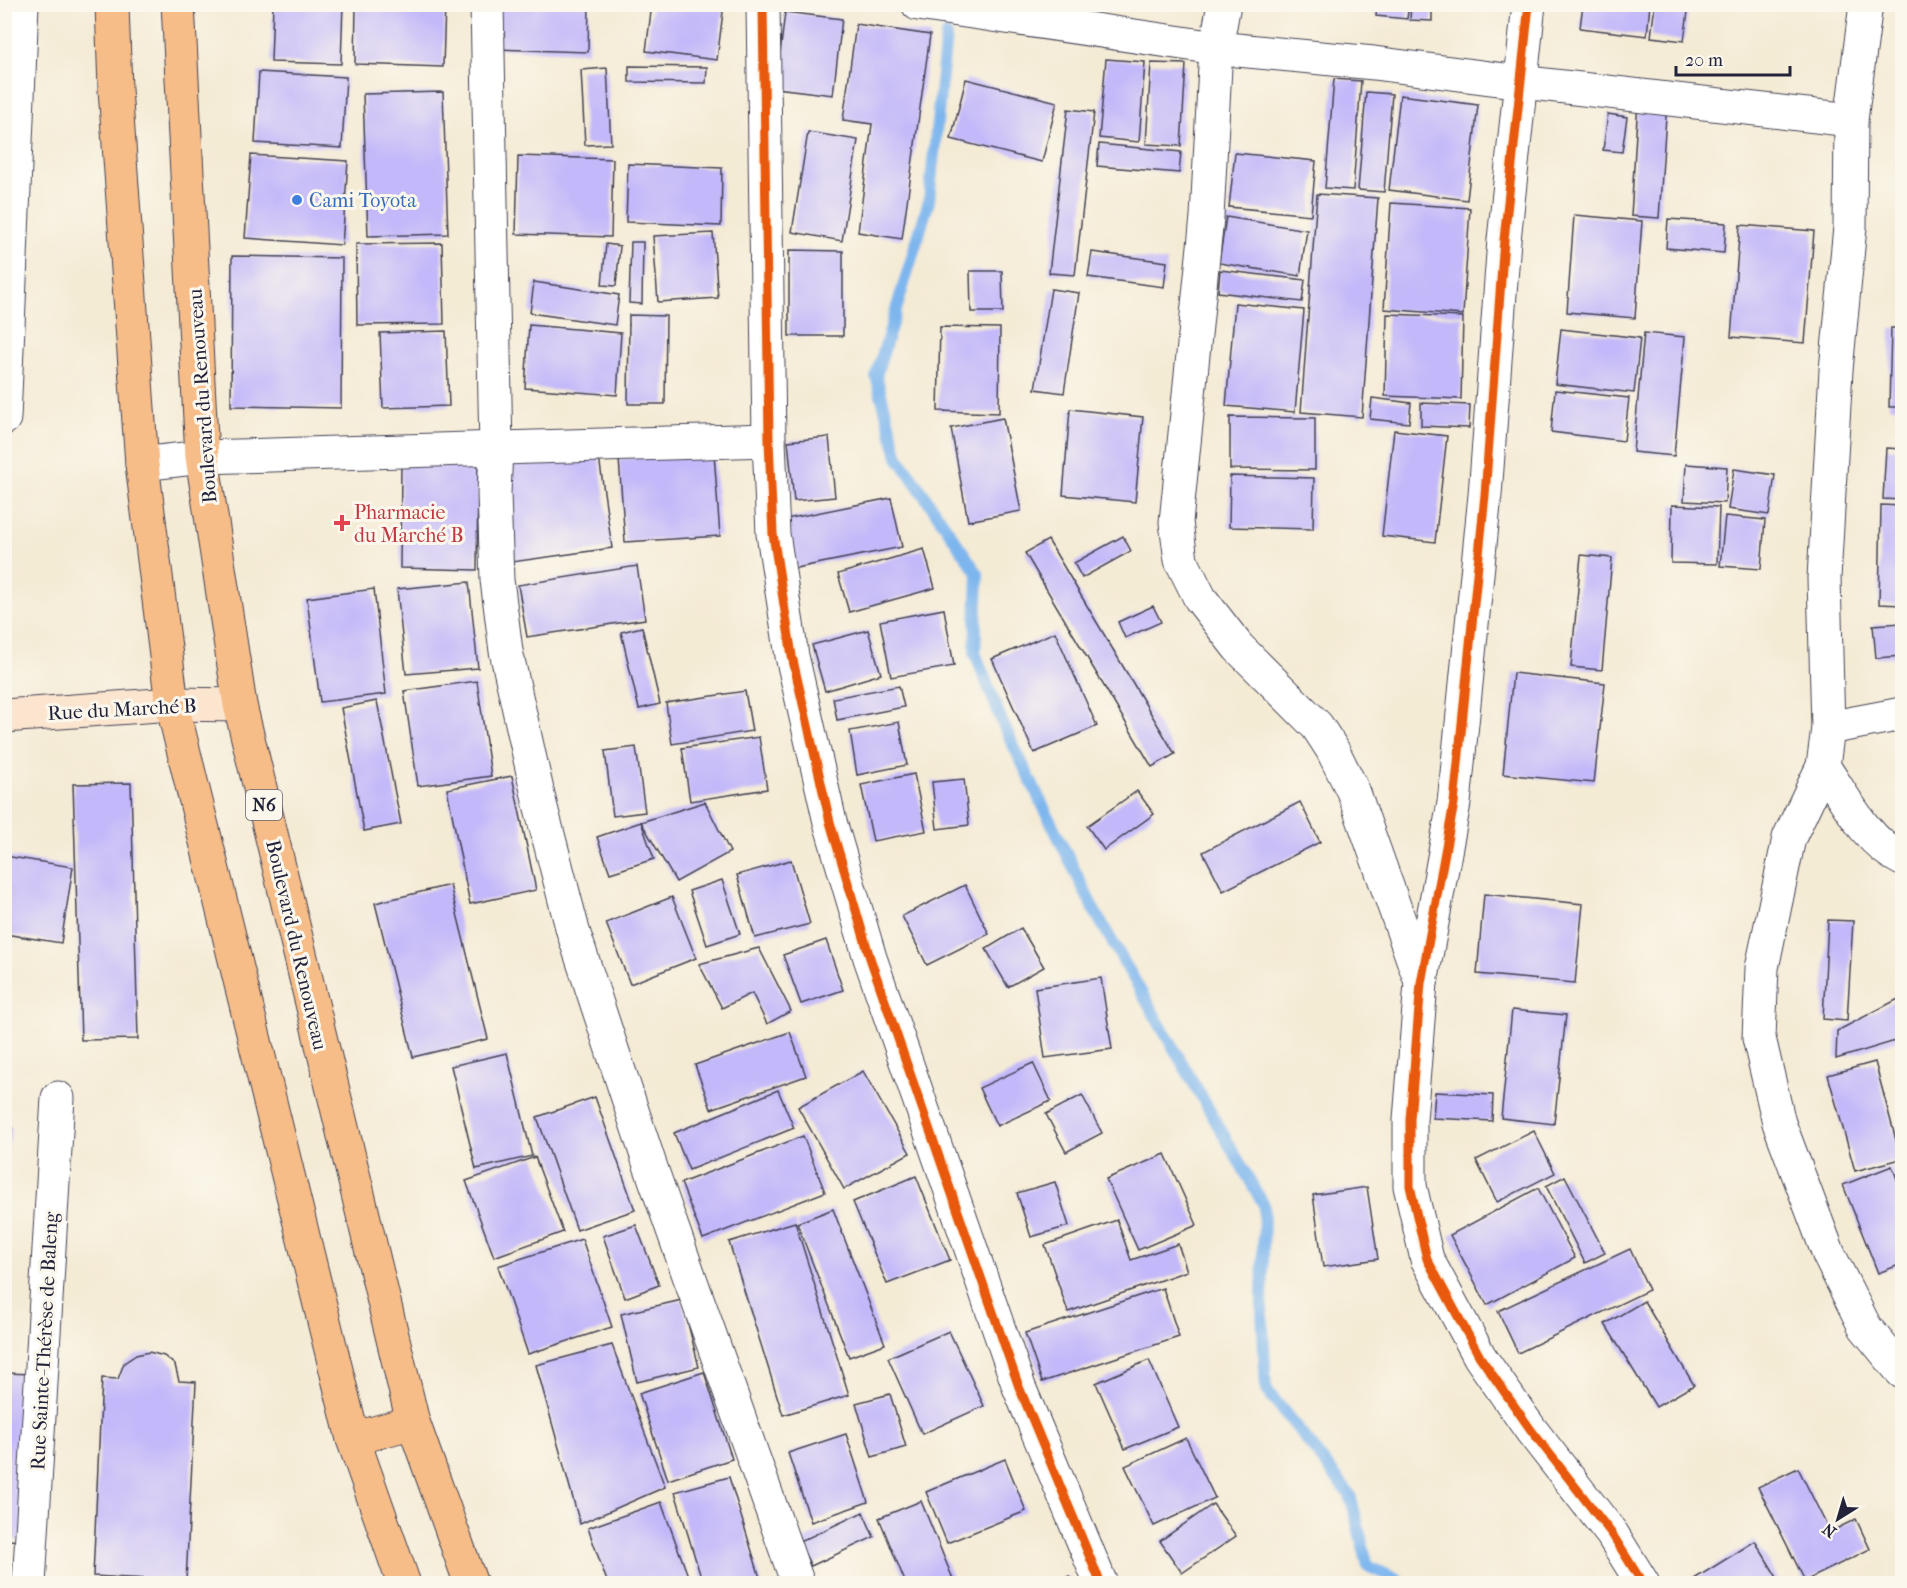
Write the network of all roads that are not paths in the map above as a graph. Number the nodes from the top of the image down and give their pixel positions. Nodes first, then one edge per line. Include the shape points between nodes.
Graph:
1 (22, 4) edge
2 (112, 4) edge
3 (178, 4) edge
4 (488, 4) edge
5 (763, 4) edge
6 (918, 4) edge
7 (1224, 4) edge
8 (1529, 4) edge
9 (1866, 4) edge
10 (1216, 48) junction
11 (1521, 82) junction
12 (1851, 120) junction
13 (4, 418) edge
14 (769, 440) junction
15 (496, 450) junction
16 (202, 457) junction
17 (142, 464) junction
18 (172, 704) junction
19 (240, 705) junction
20 (1902, 714) edge
21 (4, 716) edge
22 (1828, 728) junction
23 (1824, 766) junction
24 (1902, 859) edge
25 (1421, 983) junction
26 (58, 1098) dead end
27 (1902, 1372) edge
28 (413, 1422) junction
29 (353, 1439) junction
30 (29, 1584) edge
31 (404, 1584) edge
32 (471, 1584) edge
33 (798, 1584) edge
34 (1101, 1584) edge
35 (1642, 1584) edge

1 - 13 street
2 - 17 highway
3 - 16 highway, Boulevard du Renouveau / N6
4 - 15 street
5 - 14 street
6 - 10 street
7 - 10 street
8 - 11 street
9 - 12 street
10 - 11 street
10 - 25 street via 1207,217 1176,522 1181,560 1200,598 1238,647 1317,726 1332,749 1354,793
11 - 12 street
11 - 25 street via 1454,804
12 - 22 street via 1850,227 1836,370 1824,578
14 - 15 street
14 - 34 street via 773,534 792,656 837,844 870,958 1019,1387
15 - 16 street
15 - 33 street via 497,580 506,651 573,931 650,1165
16 - 17 street
16 - 19 highway, Boulevard du Renouveau / N6
17 - 18 highway
18 - 19 street, Rue du Marché B
18 - 21 street, Rue du Marché B
18 - 29 highway
19 - 28 highway, Boulevard du Renouveau / N6
20 - 22 street
22 - 23 street
23 - 24 street via 1867,830
23 - 27 street via 1789,838 1762,968 1759,1038 1779,1123 1828,1256 1865,1327
25 - 35 street via 1410,1120 1410,1186 1427,1258 1480,1357 1612,1534
26 - 30 street, Rue Sainte-Thérèse de Baleng
28 - 29 highway
28 - 32 highway, Boulevard du Renouveau / N6
29 - 31 highway

